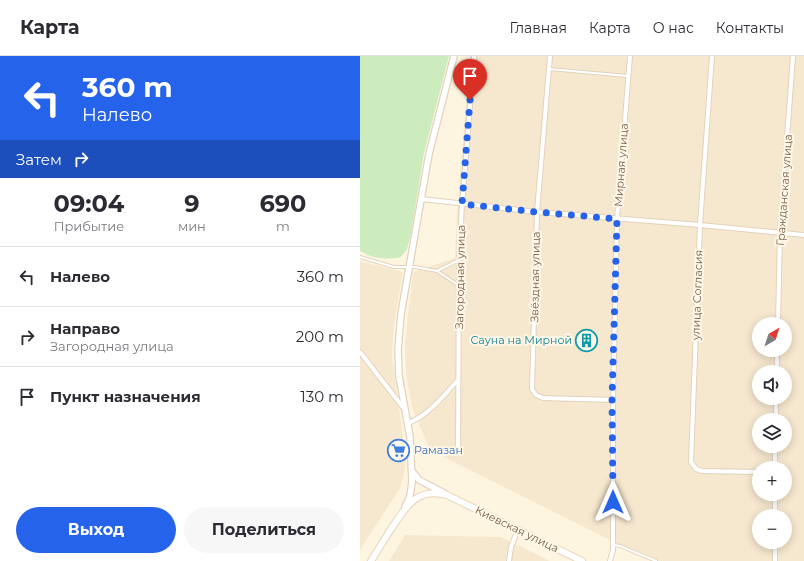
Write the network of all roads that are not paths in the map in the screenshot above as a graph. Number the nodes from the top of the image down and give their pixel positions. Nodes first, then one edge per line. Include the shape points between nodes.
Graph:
1 (454, 56) edge
2 (474, 56) edge
3 (550, 56) edge
4 (630, 56) edge
5 (712, 56) edge
6 (793, 56) edge
7 (548, 69) junction
8 (628, 76) junction
9 (422, 199) junction
10 (462, 204) junction
11 (537, 212) junction
12 (617, 219) junction
13 (700, 225) junction
14 (780, 233) junction
15 (804, 235) edge
16 (360, 258) edge
17 (459, 260) junction
18 (408, 267) junction
19 (437, 271) junction
20 (459, 286) junction
21 (778, 317) edge
22 (360, 352) edge
23 (458, 380) junction
24 (612, 400) junction
25 (405, 411) junction
26 (408, 423) junction
27 (458, 450) dead end
28 (411, 467) junction
29 (752, 472) edge
30 (449, 496) junction
31 (405, 507) junction
32 (518, 529) junction
33 (613, 545) junction
34 (775, 549) edge
35 (371, 561) edge
36 (509, 561) edge
37 (582, 561) edge
38 (610, 561) edge
39 (656, 561) edge
40 (775, 561) edge

1 - 9 street via 429,154
2 - 10 street, Загородная улица
3 - 7 street, Звёздная улица
4 - 8 street, Мирная улица
5 - 13 street, улица Согласия
6 - 14 street, Гражданская улица
7 - 8 lane
7 - 11 street, Звёздная улица
8 - 12 street, Мирная улица
9 - 10 street
9 - 18 street
10 - 11 street
10 - 17 street, Загородная улица
11 - 12 street
11 - 24 street, Звёздная улица via 532,389 536,395 543,398
12 - 13 street
12 - 24 street, Мирная улица
13 - 14 street
13 - 29 street, улица Согласия via 691,462 696,469 702,471
14 - 15 street
14 - 21 street, Гражданская улица
16 - 18 lane via 385,265
17 - 19 lane
17 - 20 street, Загородная улица
18 - 19 lane
18 - 25 street via 398,350
19 - 20 lane
20 - 23 street, Загородная улица
22 - 25 street
23 - 26 street via 425,413
23 - 27 street, Загородная улица
24 - 33 street, Мирная улица
25 - 26 street
26 - 28 street
28 - 30 street via 419,480
28 - 31 street via 412,488
30 - 31 main road via 436,493 422,495
30 - 32 main road, Киевская улица
31 - 35 main road
32 - 36 street
32 - 37 main road, Киевская улица
33 - 38 street, Мирная улица
33 - 39 lane
34 - 40 street

